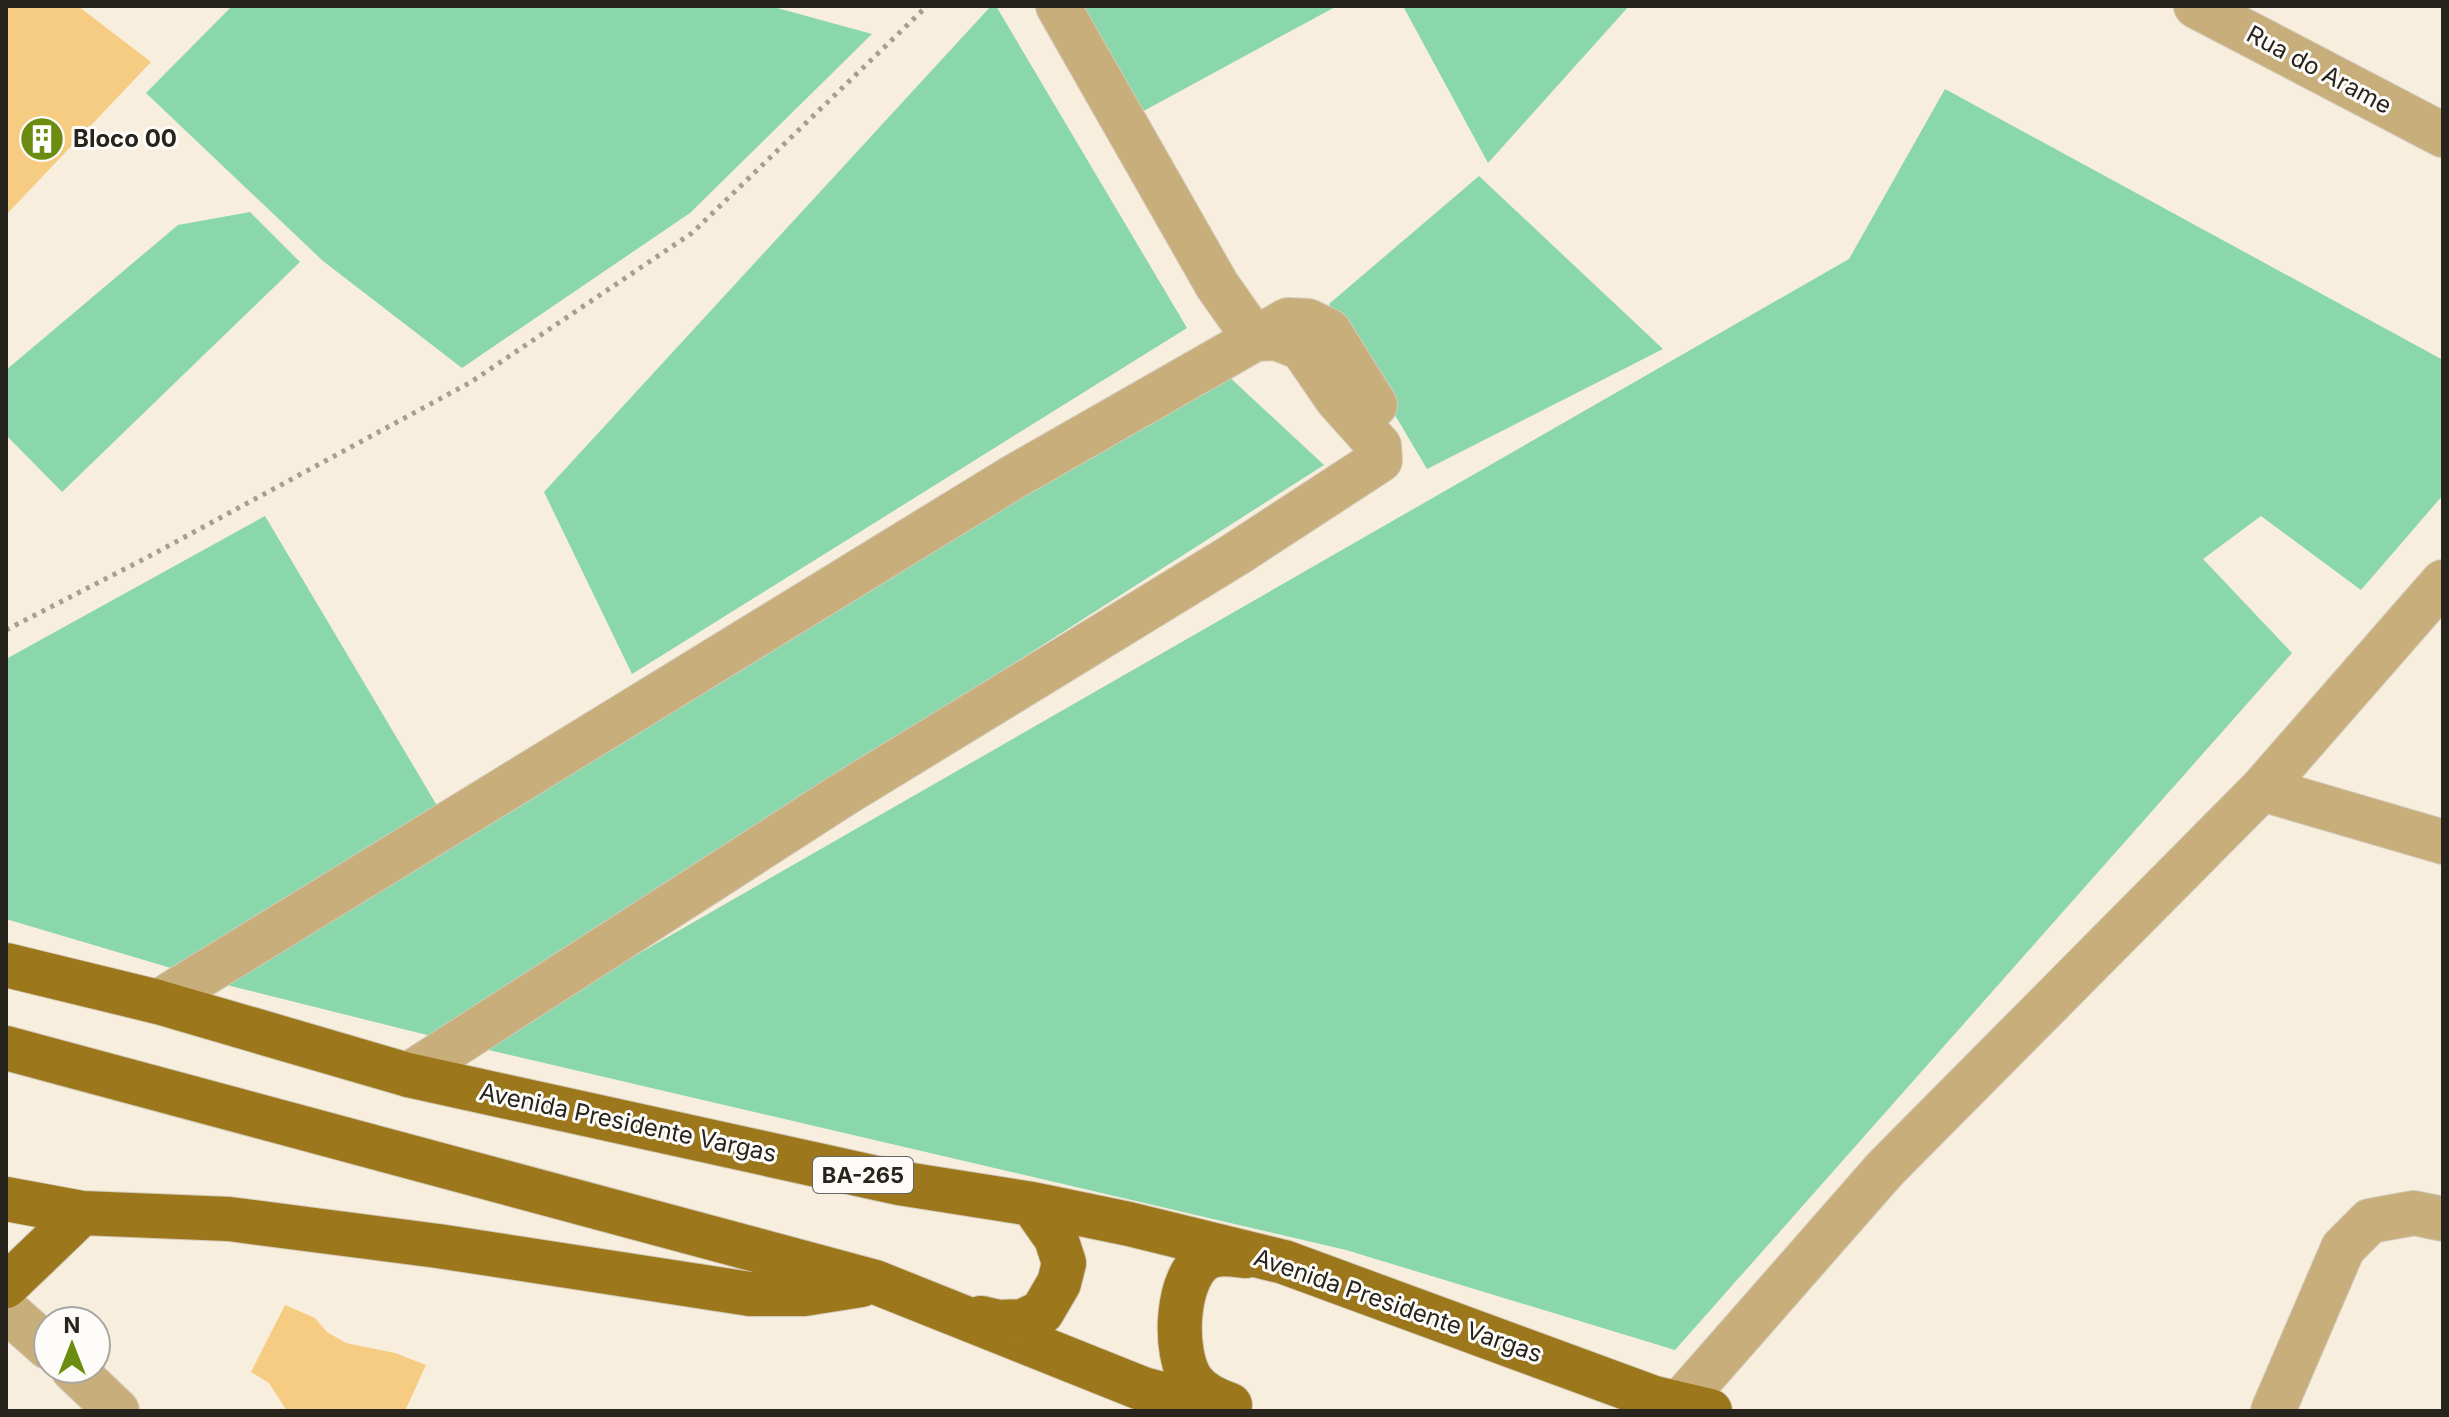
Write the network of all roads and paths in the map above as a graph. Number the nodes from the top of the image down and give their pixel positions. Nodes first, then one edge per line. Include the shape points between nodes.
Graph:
1 (927, 6) edge
2 (1058, 6) edge
3 (2196, 6) edge
4 (2443, 135) edge
5 (1255, 339) junction
6 (2443, 582) edge
7 (6, 630) edge
8 (2262, 789) junction
9 (2443, 842) edge
10 (6, 965) edge
11 (158, 1002) junction
12 (6, 1048) edge
13 (408, 1075) junction
14 (6, 1199) edge
15 (1032, 1204) junction
16 (82, 1213) junction
17 (2443, 1219) edge
18 (1284, 1262) junction
19 (875, 1282) junction
20 (6, 1286) edge
21 (6, 1310) edge
22 (947, 1311) junction
23 (32, 1333) edge
24 (90, 1385) edge
25 (1694, 1407) edge
26 (117, 1411) edge
27 (1226, 1411) edge
28 (1244, 1411) edge
29 (2273, 1411) edge

1 - 7 path via 692,233 471,382
2 - 5 street via 1217,285
3 - 4 street, Rua do Arame
5 - 11 street via 983,495
5 - 13 street via 1276,338 1302,348 1379,446 1380,460 844,794
6 - 8 street
8 - 9 street
8 - 25 street via 1885,1169
10 - 11 main road, Avenida Presidente Vargas / BA-265
11 - 13 main road, Avenida Presidente Vargas / BA-265
12 - 19 main road
13 - 15 main road, Avenida Presidente Vargas / BA-265 via 899,1183
14 - 16 main road
15 - 18 main road, Avenida Presidente Vargas / BA-265
15 - 22 main road via 1056,1238 1064,1263 1042,1312 1023,1321 998,1322
16 - 19 main road via 229,1219 750,1294 804,1294
16 - 20 main road
17 - 29 street via 2414,1213 2370,1221 2343,1248
18 - 25 main road, Avenida Presidente Vargas / BA-265 via 1654,1398
18 - 28 main road via 1229,1254 1209,1257 1199,1264 1181,1307 1182,1360 1193,1382 1212,1399
19 - 22 main road
21 - 23 street
22 - 27 main road via 1143,1389
24 - 26 street

